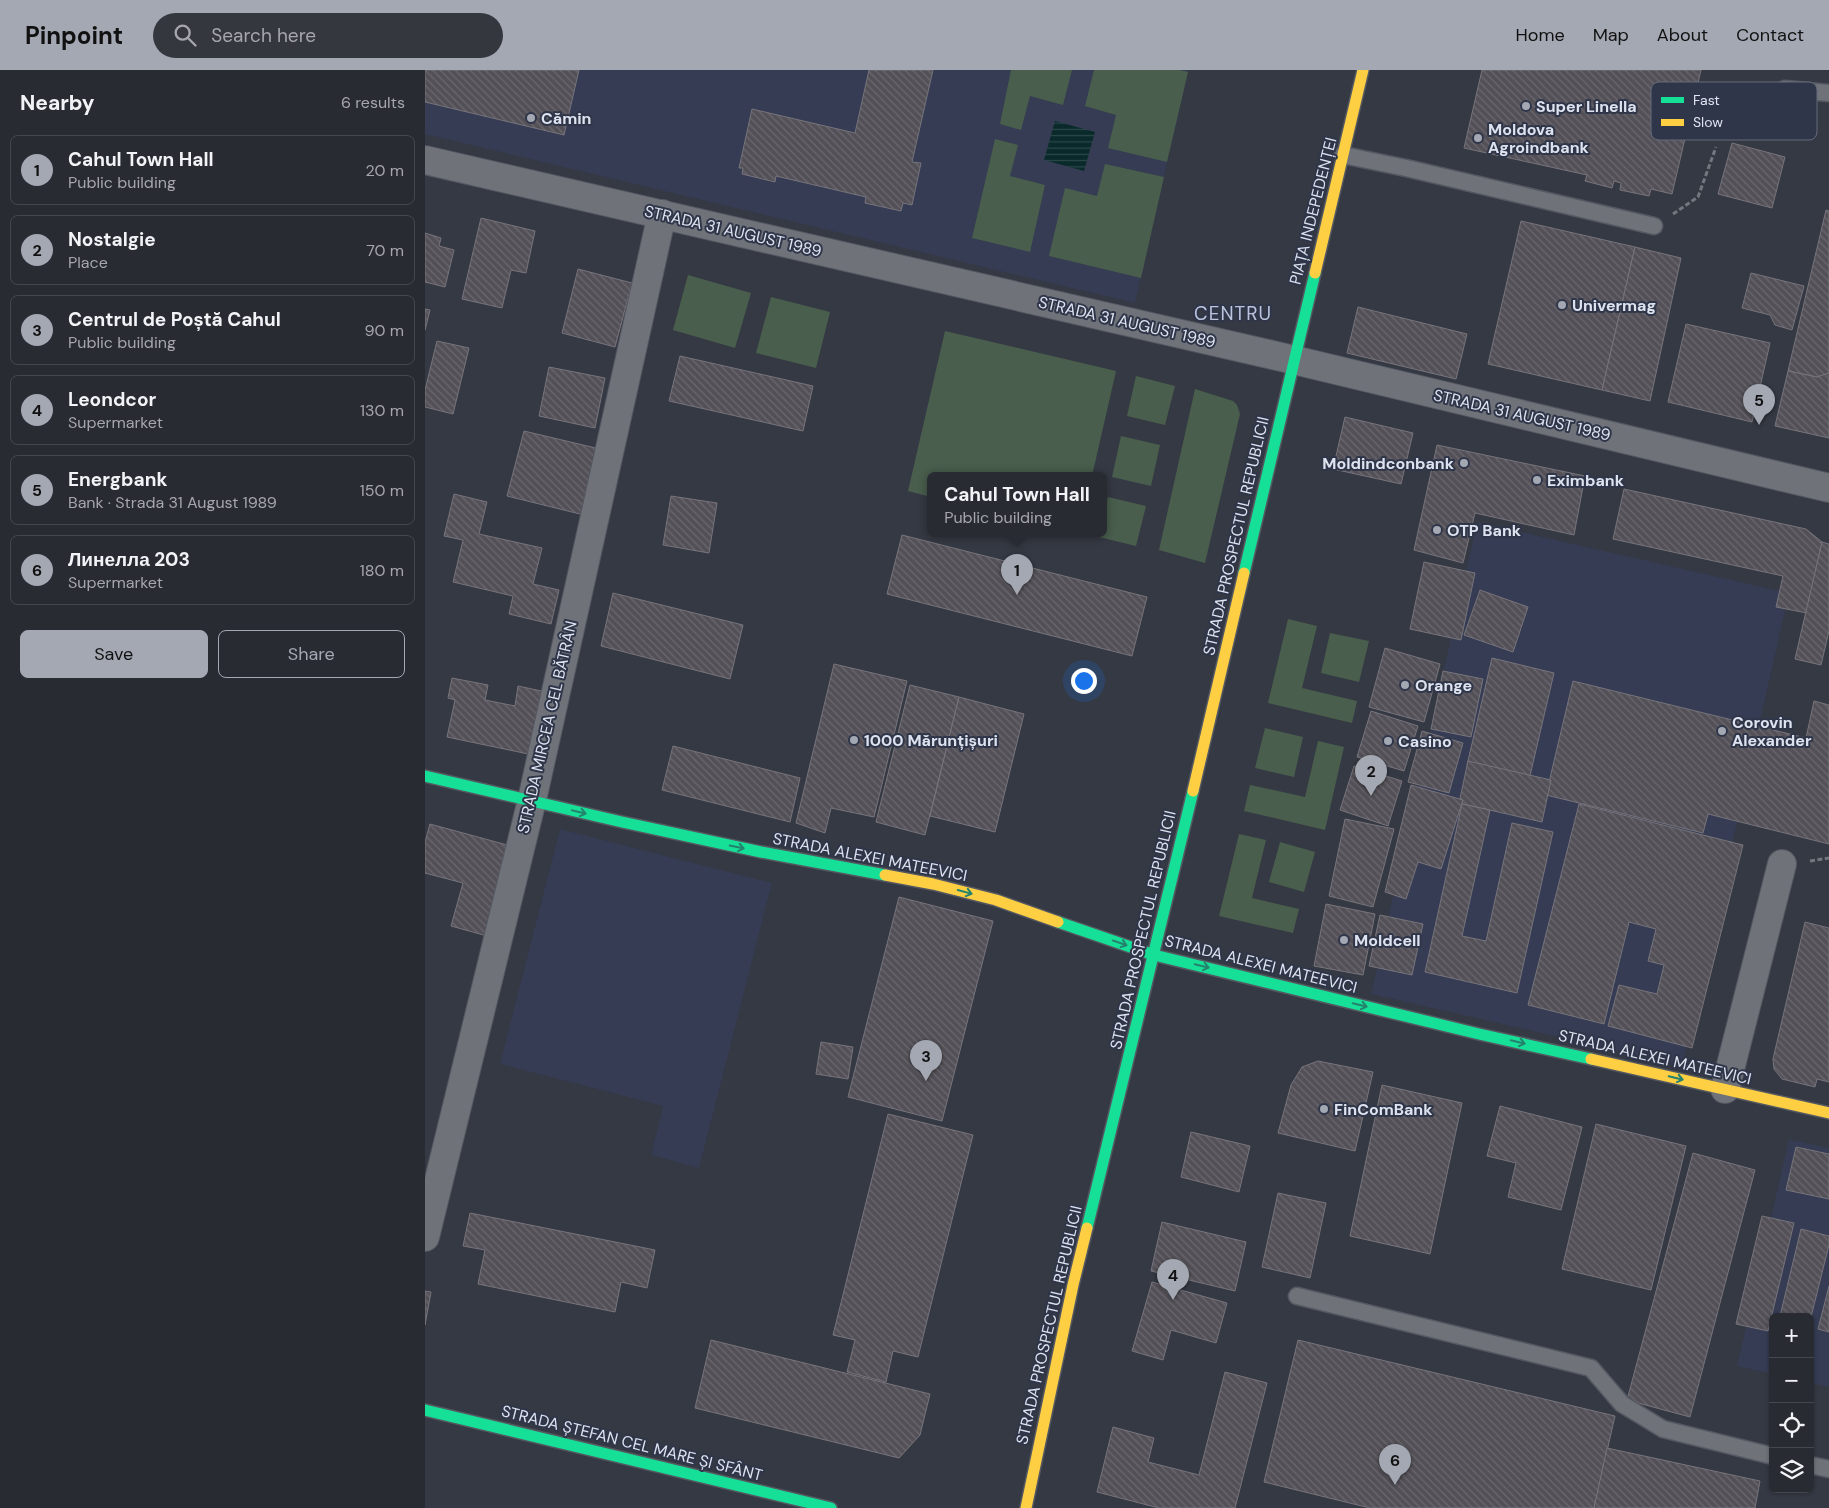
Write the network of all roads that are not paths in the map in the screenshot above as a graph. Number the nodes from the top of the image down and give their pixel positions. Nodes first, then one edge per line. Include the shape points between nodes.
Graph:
1 (1363, 70) edge
2 (1343, 156) junction
3 (425, 160) edge
4 (662, 214) junction
5 (1654, 226) road end
6 (1294, 360) junction
7 (1829, 488) edge
8 (425, 776) edge
9 (531, 800) junction
10 (1782, 864) dead end
11 (1155, 955) junction
12 (1725, 1089) junction
13 (1829, 1114) edge
14 (425, 1237) edge
15 (1297, 1296) dead end
16 (425, 1410) edge
17 (1769, 1455) edge
18 (1814, 1466) edge
19 (1829, 1469) edge
20 (831, 1508) edge
21 (1026, 1508) edge

1 - 2 main road, PIAȚA INDEPEDENȚEI
2 - 5 lane
2 - 6 main road, PIAȚA INDEPEDENȚEI
3 - 4 street, STRADA 31 AUGUST 1989
4 - 6 street, STRADA 31 AUGUST 1989
4 - 9 street, STRADA MIRCEA CEL BĂTRÂN
6 - 7 street, STRADA 31 AUGUST 1989
6 - 11 main road, STRADA PROSPECTUL REPUBLICII
8 - 9 main road, STRADA ALEXEI MATEEVICI
9 -> 11 main road, STRADA ALEXEI MATEEVICI via 761,852 933,884 996,900
9 - 14 street, STRADA MIRCEA CEL BĂTRÂN
10 - 12 street
11 -> 12 main road, STRADA ALEXEI MATEEVICI via 1479,1034
11 - 21 main road, STRADA PROSPECTUL REPUBLICII via 1073,1285
12 - 13 main road, STRADA ALEXEI MATEEVICI
15 - 17 lane via 1591,1368 1622,1404 1663,1429
16 - 20 main road, STRADA ȘTEFAN CEL MARE ȘI SFÂNT
18 - 19 lane

